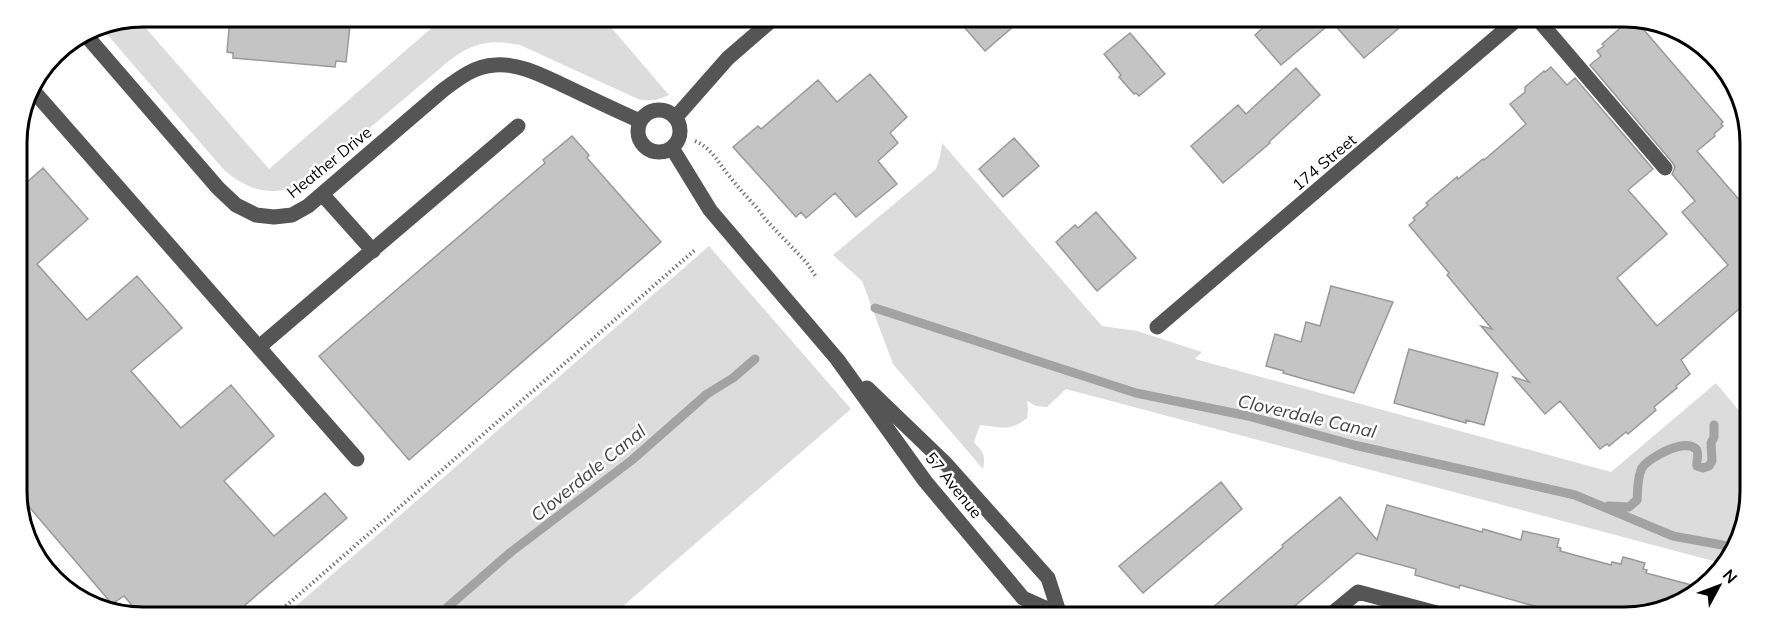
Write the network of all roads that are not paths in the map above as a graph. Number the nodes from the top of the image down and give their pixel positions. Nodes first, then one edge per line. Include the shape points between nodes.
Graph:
1 (764, 27) edge
2 (1508, 27) edge
3 (1545, 27) edge
4 (90, 40) edge
5 (37, 96) edge
6 (676, 117) junction
7 (640, 121) junction
8 (518, 126) dead end
9 (672, 148) junction
10 (1665, 168) dead end
11 (322, 194) junction
12 (373, 251) junction
13 (1157, 327) dead end
14 (259, 347) junction
15 (837, 359) junction
16 (357, 459) dead end
17 (1044, 607) edge
18 (1058, 607) edge
19 (1340, 607) edge
20 (1414, 607) edge

1 - 6 street via 728,58
2 - 13 street, 174 Street
3 - 10 street
4 - 11 street, Heather Drive via 236,205 256,215 292,215
5 - 14 street
6 - 7 street via 658,109 645,114
6 - 9 street via 681,130
7 - 9 street via 638,134 645,147 658,152
7 - 11 street, Heather Drive via 532,71 494,64 459,78
8 - 12 street
9 - 15 street, 57 Avenue via 710,210
11 - 12 street
12 - 14 street
14 - 16 street
15 - 17 street, 57 Avenue via 926,481 1023,598
15 - 18 street, 57 Avenue via 946,464 1048,578
19 - 20 street via 1358,592

